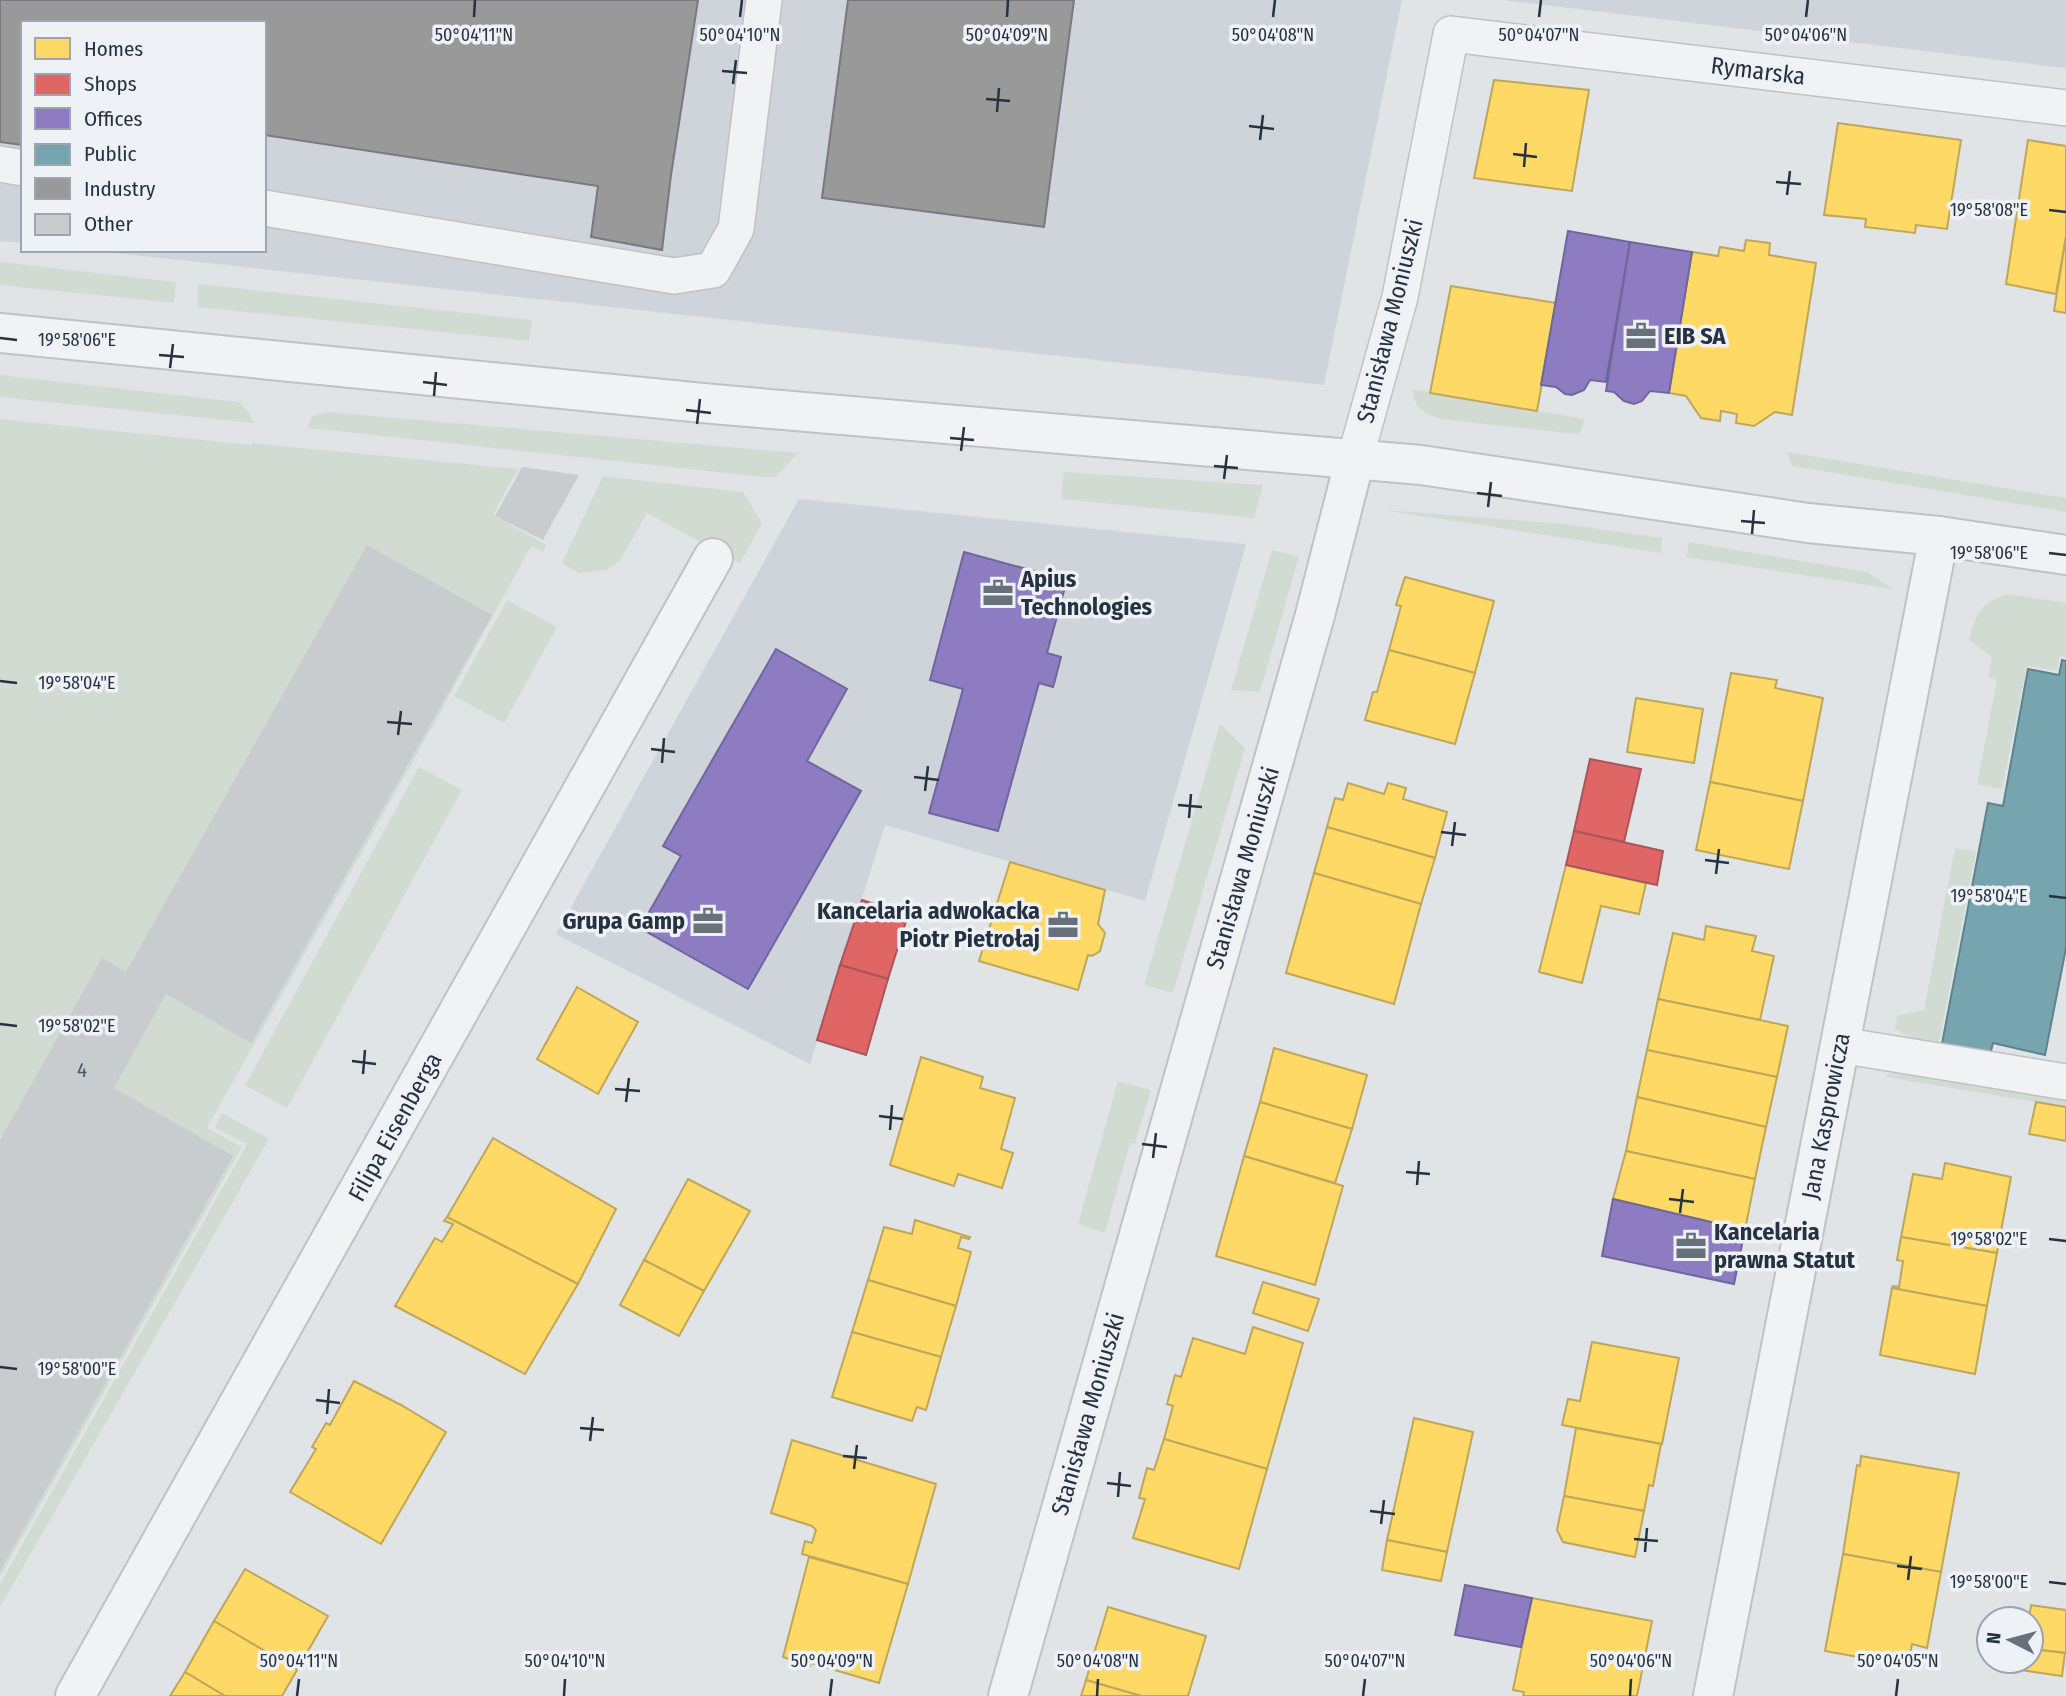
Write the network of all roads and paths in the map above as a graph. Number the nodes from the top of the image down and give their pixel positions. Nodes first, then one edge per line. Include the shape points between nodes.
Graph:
1 (764, 0) edge
2 (1451, 34) joint
3 (2066, 108) edge
4 (0, 164) edge
5 (21, 168) edge
6 (266, 208) edge
7 (0, 333) edge
8 (1355, 459) junction
9 (1939, 536) junction
10 (2066, 555) edge
11 (713, 558) dead end
12 (1840, 1045) junction
13 (2066, 1082) edge
14 (75, 1696) edge
15 (1008, 1696) edge
16 (1713, 1696) edge

1 - 6 lane via 736,229 713,271 674,276
2 - 3 lane, Rymarska
2 - 8 lane, Stanisława Moniuszki via 1400,297
4 - 5 lane
7 - 8 street via 659,400
8 - 9 street via 1808,523
8 - 15 street, Stanisława Moniuszki via 1315,615
9 - 10 street
9 - 12 street, Jana Kasprowicza
11 - 14 street, Filipa Eisenberga
12 - 13 lane
12 - 16 street, Jana Kasprowicza

